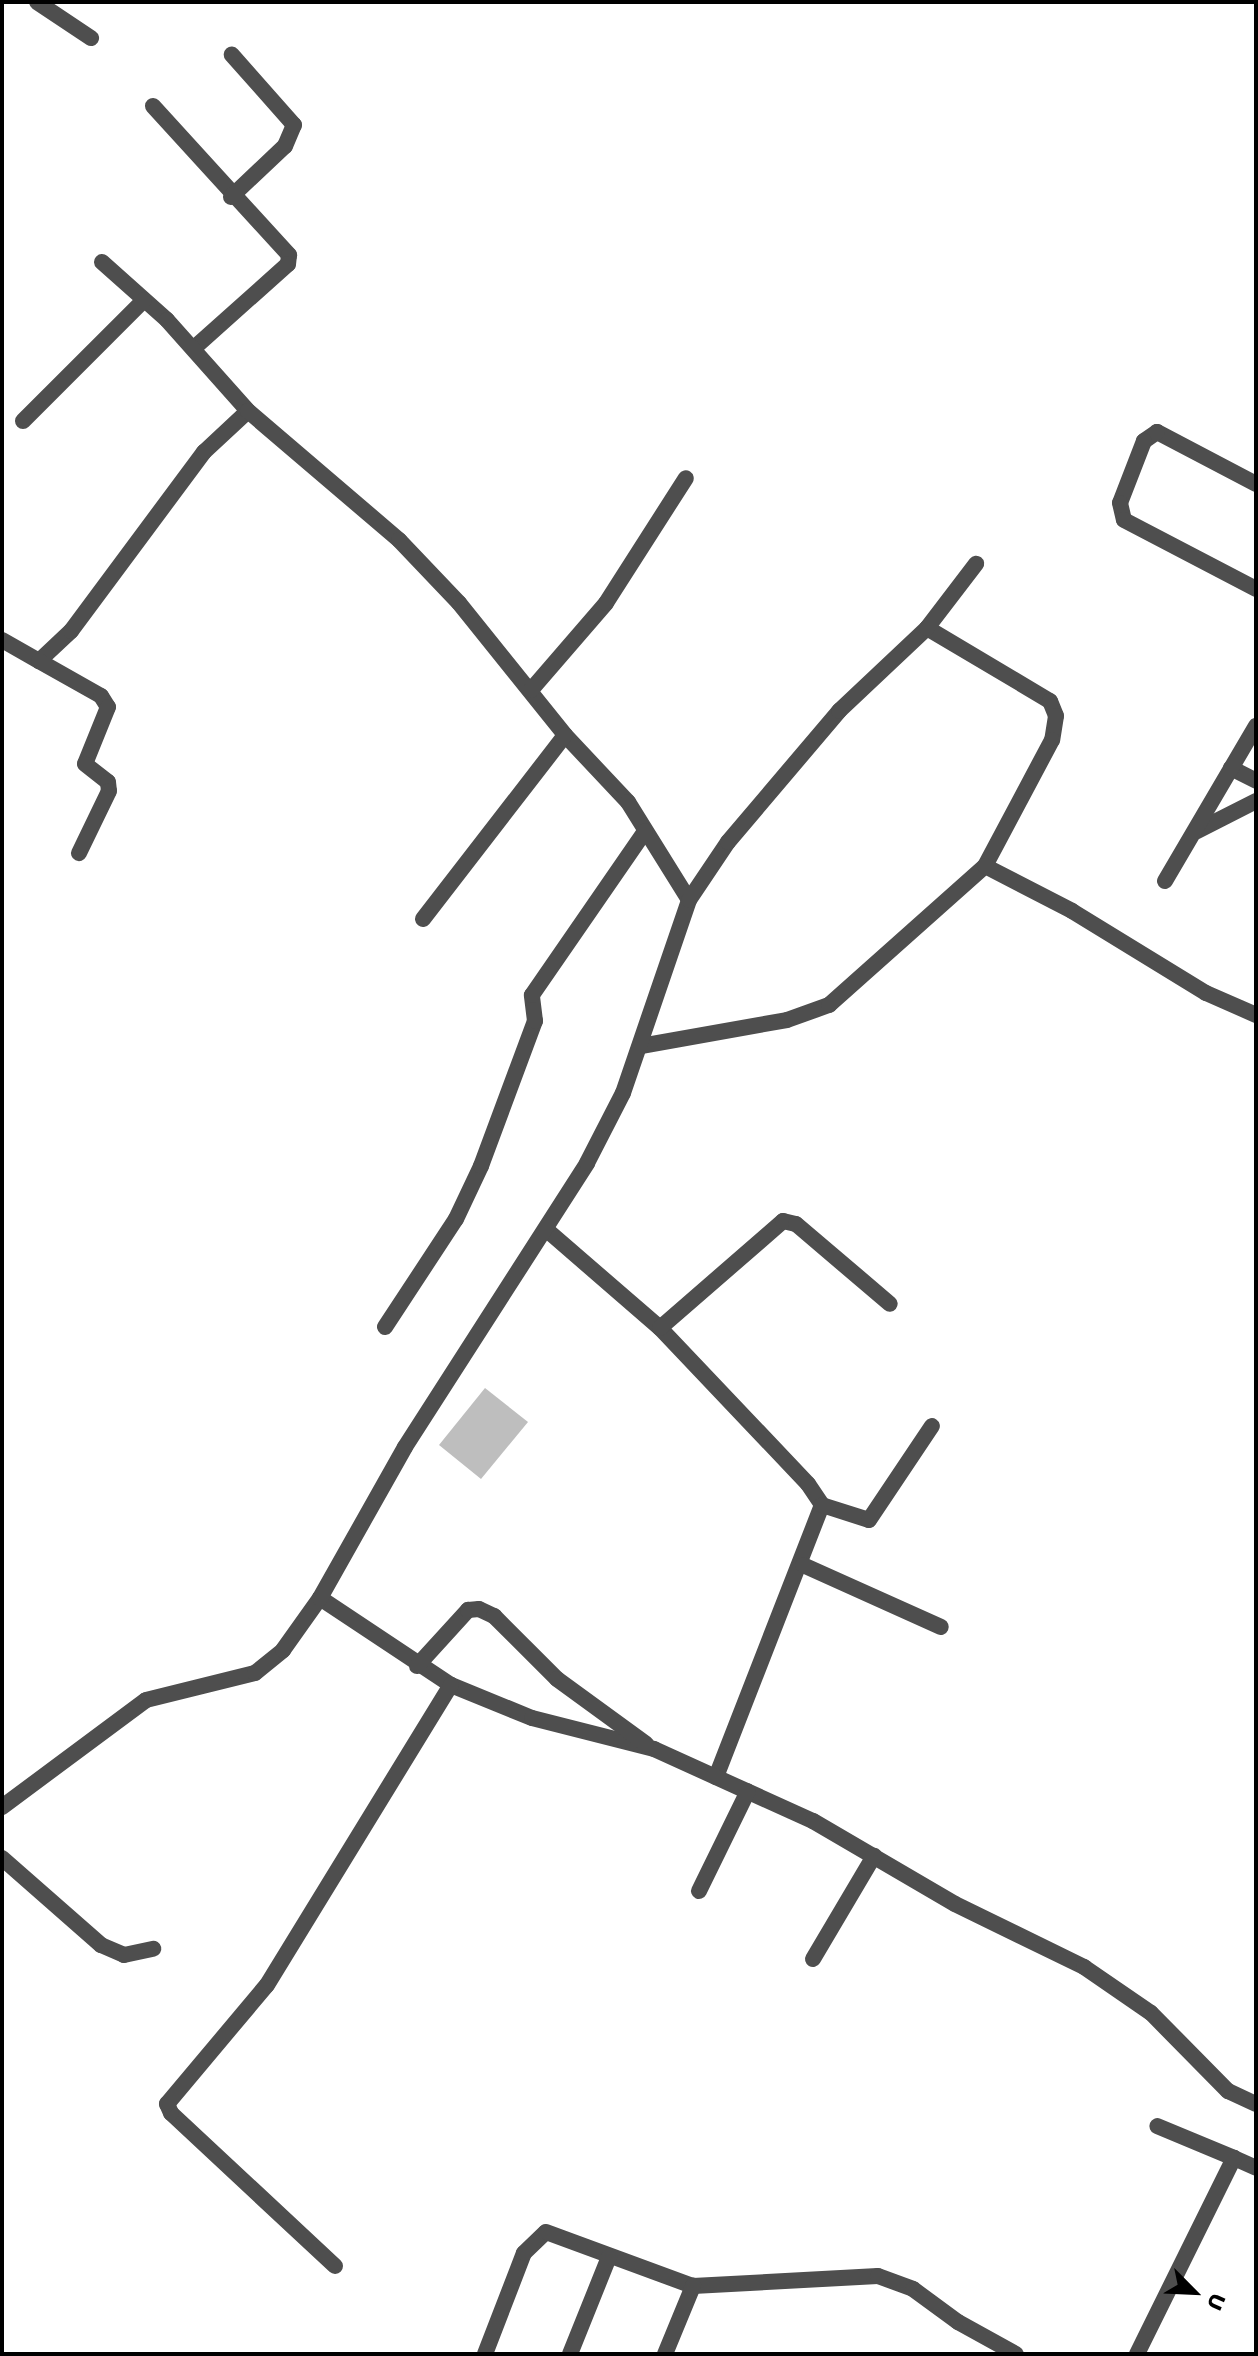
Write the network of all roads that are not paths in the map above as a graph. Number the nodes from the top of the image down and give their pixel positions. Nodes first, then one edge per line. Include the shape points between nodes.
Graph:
1 (37, 2) edge
2 (91, 38) dead end
3 (232, 55) dead end
4 (153, 106) dead end
5 (231, 197) junction
6 (102, 262) dead end
7 (144, 300) junction
8 (194, 348) junction
9 (248, 411) junction
10 (23, 421) dead end
11 (686, 478) dead end
12 (1256, 484) edge
13 (976, 564) dead end
14 (1256, 589) edge
15 (927, 628) junction
16 (2, 640) edge
17 (39, 661) junction
18 (531, 690) junction
19 (1256, 726) edge
20 (565, 735) junction
21 (1231, 768) junction
22 (1256, 781) edge
23 (1256, 801) edge
24 (645, 831) junction
25 (1197, 831) junction
26 (79, 853) dead end
27 (985, 866) junction
28 (1165, 881) dead end
29 (689, 900) junction
30 (423, 919) dead end
31 (1256, 1015) edge
32 (641, 1046) junction
33 (548, 1231) junction
34 (890, 1304) dead end
35 (385, 1327) dead end
36 (660, 1328) junction
37 (932, 1426) dead end
38 (822, 1505) junction
39 (803, 1565) junction
40 (320, 1598) junction
41 (941, 1627) dead end
42 (417, 1666) junction
43 (451, 1685) junction
44 (654, 1749) junction
45 (716, 1777) junction
46 (748, 1791) junction
47 (2, 1807) edge
48 (874, 1856) junction
49 (2, 1858) edge
50 (699, 1891) dead end
51 (153, 1949) dead end
52 (813, 1959) dead end
53 (1256, 2104) edge
54 (1157, 2126) dead end
55 (1234, 2158) junction
56 (1256, 2168) edge
57 (609, 2257) junction
58 (335, 2266) dead end
59 (693, 2286) junction
60 (485, 2354) edge
61 (570, 2354) edge
62 (665, 2354) edge
63 (1016, 2354) edge
64 (1137, 2354) edge

1 - 2 street
3 - 5 street via 294,125 285,146
4 - 5 street via 197,150
5 - 8 street via 290,260
6 - 7 street
7 - 8 street
7 - 10 street
8 - 9 street
9 - 17 street via 204,452 71,631
9 - 18 street via 399,540
11 - 18 street via 606,603
12 - 14 street via 1157,432 1144,441 1120,503 1124,520
13 - 15 street
15 - 27 street via 1050,701 1056,716 1052,740
15 - 29 street via 839,711 728,842
16 - 17 street
17 - 26 street via 101,696 108,707 85,764 108,782 109,791
18 - 20 street
19 - 21 street
20 - 24 street via 628,802
20 - 30 street
21 - 22 street
21 - 25 street
23 - 25 street
24 - 29 street
24 - 35 street via 532,995 535,1021 481,1166 456,1219
25 - 28 street
27 - 31 street via 1072,911 1206,993
27 - 32 street via 829,1005 787,1020
29 - 32 street
32 - 33 street via 623,1093
33 - 36 street
33 - 40 street via 405,1447
34 - 36 street via 796,1224 783,1221
36 - 38 street
37 - 38 street via 869,1520
38 - 39 street
39 - 41 street
39 - 45 street
40 - 42 street
40 - 47 street via 267,1667 146,1700
42 - 43 street
42 - 44 street via 468,1610 479,1609 494,1616 557,1679
43 - 44 street via 532,1718
43 - 58 street via 267,1985 167,2104
44 - 45 street
45 - 46 street
46 - 48 street
46 - 50 street
48 - 52 street
48 - 53 street via 955,1904 1084,1967 1151,2013 1228,2091
49 - 51 street via 101,1945 124,1955
54 - 55 street
55 - 56 street
55 - 64 street
57 - 59 street
57 - 60 street via 554,2235 538,2235 524,2253
57 - 61 street
59 - 62 street
59 - 63 street via 878,2276 913,2289

